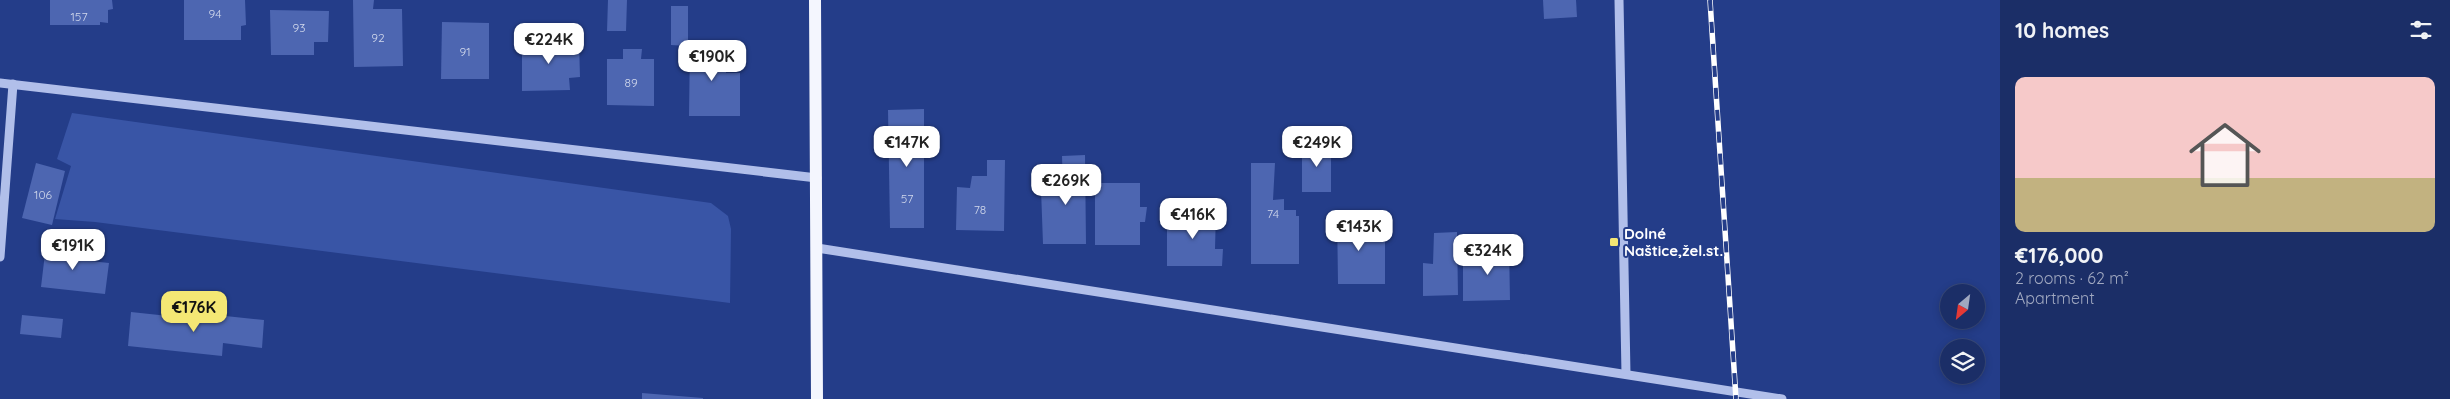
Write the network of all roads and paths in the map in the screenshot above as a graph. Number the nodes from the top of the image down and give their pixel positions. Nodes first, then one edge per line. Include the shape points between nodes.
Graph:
1 (816, 0) edge
2 (1619, 0) edge
3 (0, 82) edge
4 (13, 84) junction
5 (817, 178) junction
6 (817, 248) junction
7 (0, 257) edge
8 (1626, 374) junction
9 (818, 399) edge
10 (1782, 399) edge

1 - 5 main road
2 - 8 street
3 - 4 street
4 - 5 street
4 - 7 street
5 - 6 main road
6 - 8 street
6 - 9 main road
8 - 10 street

